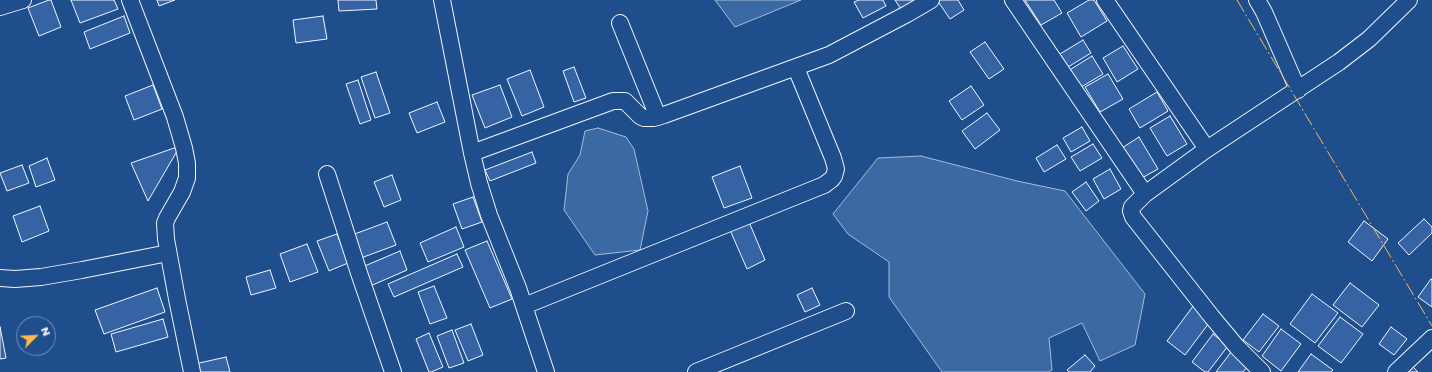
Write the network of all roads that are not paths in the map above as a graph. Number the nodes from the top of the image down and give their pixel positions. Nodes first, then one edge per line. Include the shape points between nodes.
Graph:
1 (23, 0) edge
2 (130, 0) edge
3 (442, 0) edge
4 (931, 0) edge
5 (1013, 0) edge
6 (1105, 0) edge
7 (1257, 0) edge
8 (1409, 0) edge
9 (0, 7) edge
10 (620, 23) dead end
11 (796, 68) junction
12 (1298, 90) junction
13 (658, 117) junction
14 (1207, 149) junction
15 (472, 153) junction
16 (328, 174) dead end
17 (1145, 194) junction
18 (168, 253) junction
19 (0, 278) edge
20 (524, 306) junction
21 (846, 311) dead end
22 (1432, 338) edge
23 (192, 372) edge
24 (393, 372) edge
25 (546, 372) edge
26 (696, 372) edge
27 (1262, 372) edge
28 (1396, 372) edge

1 - 9 street
2 - 18 street via 175,117 184,148 187,178 165,223
3 - 15 street
4 - 11 street via 842,49
5 - 17 street
6 - 14 street
7 - 12 street
8 - 12 street via 1369,39
10 - 13 street
11 - 13 street
11 - 20 street via 833,158 836,169 832,179 824,185
12 - 14 street
13 - 15 street via 644,118 625,101 613,101
14 - 17 street
15 - 20 street via 485,204
16 - 24 street
17 - 27 street via 1132,207 1133,217 1225,334
18 - 19 street via 41,277
18 - 23 street
20 - 25 street
21 - 26 street
22 - 28 street

